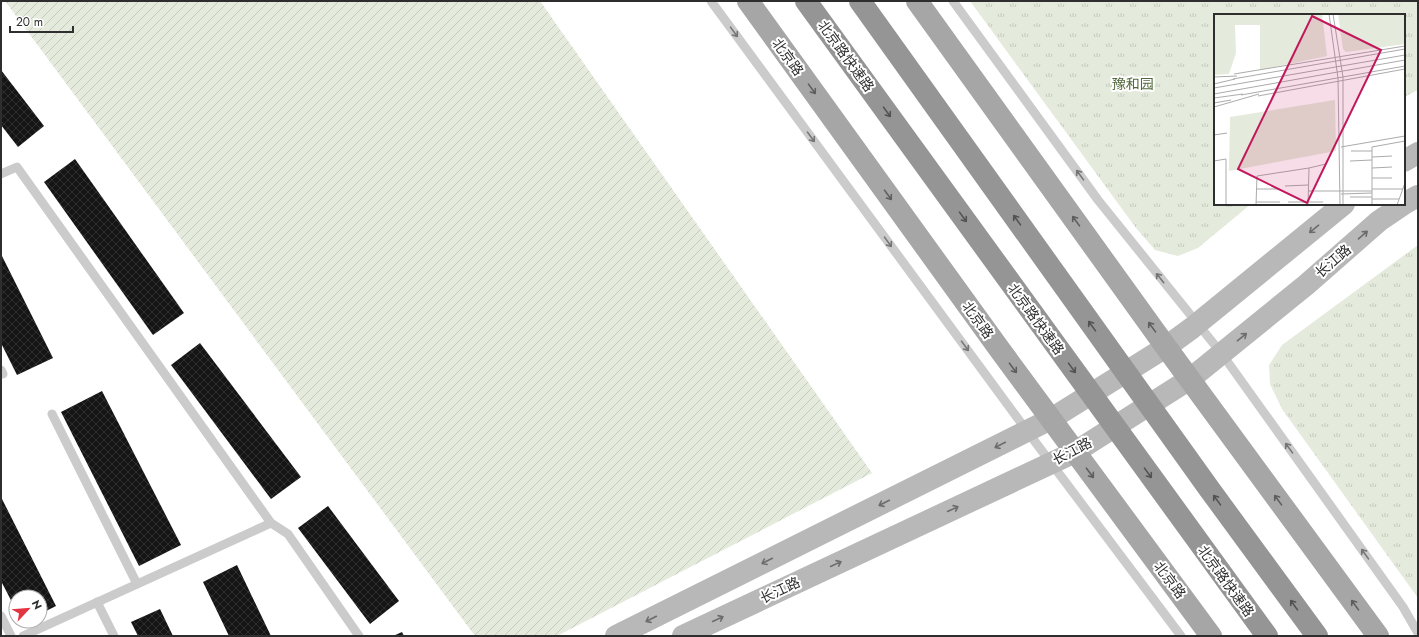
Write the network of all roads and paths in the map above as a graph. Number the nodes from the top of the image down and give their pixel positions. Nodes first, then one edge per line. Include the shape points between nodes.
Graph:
1 (711, 1) edge
2 (748, 1) edge
3 (806, 1) edge
4 (860, 1) edge
5 (917, 1) edge
6 (953, 1) edge
7 (1418, 153) edge
8 (1405, 160) edge
9 (1, 174) edge
10 (1418, 196) edge
11 (1405, 203) edge
12 (1343, 205) edge
13 (1403, 205) edge
14 (1197, 324) junction
15 (1166, 347) junction
16 (1222, 354) junction
17 (1190, 379) junction
18 (52, 414) dead end
19 (1051, 419) junction
20 (1027, 431) junction
21 (1075, 452) junction
22 (1051, 463) junction
23 (271, 523) junction
24 (137, 584) junction
25 (98, 602) junction
26 (1, 616) edge
27 (1418, 633) edge
28 (10, 636) edge
29 (23, 636) edge
30 (114, 636) edge
31 (359, 636) edge
32 (616, 636) edge
33 (683, 636) edge
34 (1181, 636) edge
35 (1211, 636) edge
36 (1267, 636) edge
37 (1317, 636) edge
38 (1378, 636) edge

1 -> 20 lane
2 -> 19 main road, 北京路
3 -> 36 highway, 北京路快速路, bridge
37 -> 4 highway, bridge
15 -> 5 main road
14 -> 6 lane via 1098,200
7 - 8 street
9 - 23 lane via 17,167
11 -> 10 street, 长江路
12 -> 14 street
16 -> 13 street, 长江路 via 1379,221
14 - 15 street
14 - 16 lane
15 - 17 main road
15 - 19 street
16 - 17 street, 长江路
27 -> 16 lane via 1404,607
17 - 21 street, 长江路
38 -> 17 main road
18 - 24 lane
19 - 20 street
19 - 21 main road, 北京路
20 - 22 lane
20 -> 32 street
21 - 22 street, 长江路
21 -> 35 main road, 北京路
33 -> 22 street, 长江路
22 - 34 lane
23 - 24 lane
23 - 31 lane via 288,534
24 - 25 lane
25 - 29 lane
25 - 30 lane
26 - 28 lane

